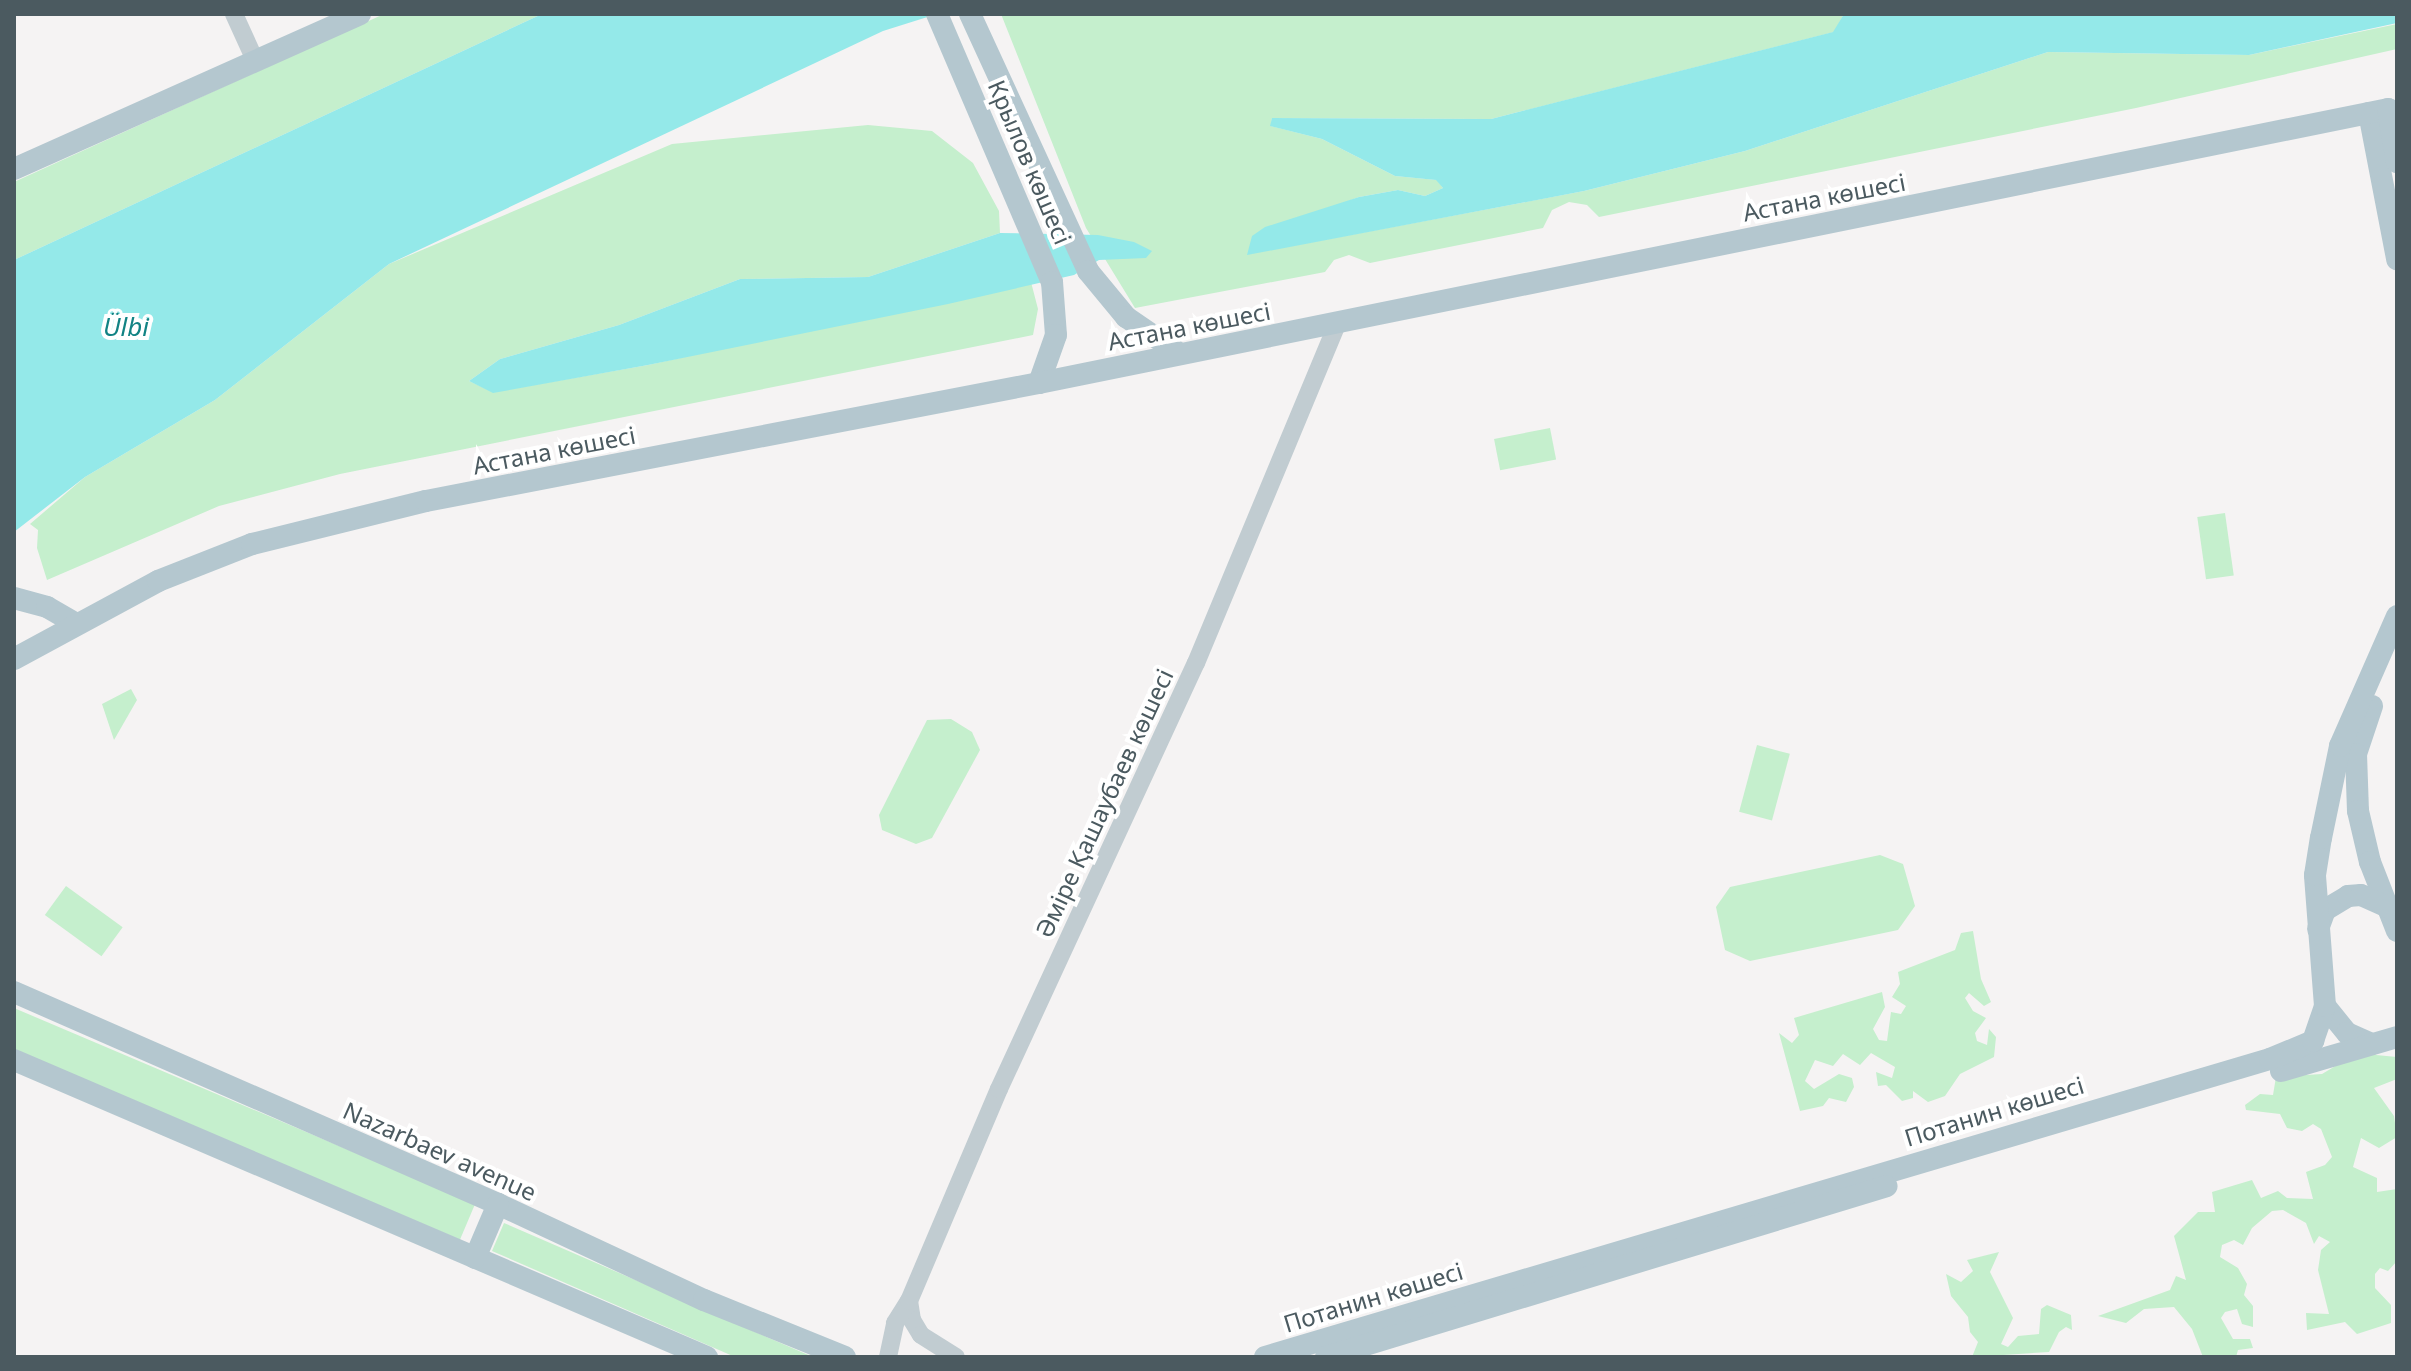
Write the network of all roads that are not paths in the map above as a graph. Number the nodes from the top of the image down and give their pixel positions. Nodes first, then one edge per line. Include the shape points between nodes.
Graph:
1 (234, 14) edge
2 (360, 14) edge
3 (937, 14) edge
4 (970, 14) edge
5 (255, 60) junction
6 (2385, 110) edge
7 (2397, 162) edge
8 (14, 169) edge
9 (2397, 259) edge
10 (1338, 322) junction
11 (1180, 354) junction
12 (1039, 383) junction
13 (14, 598) edge
14 (2397, 616) edge
15 (77, 624) junction
16 (2397, 654) edge
17 (14, 659) edge
18 (2352, 738) junction
19 (2388, 907) junction
20 (2318, 929) junction
21 (2397, 931) edge
22 (14, 992) edge
23 (2325, 1006) junction
24 (2388, 1037) edge
25 (14, 1060) edge
26 (498, 1204) junction
27 (475, 1258) junction
28 (909, 1301) junction
29 (707, 1357) edge
30 (845, 1357) edge
31 (888, 1357) edge
32 (956, 1357) edge
33 (1265, 1357) edge
34 (1326, 1357) edge

1 - 5 street
2 - 5 main road
3 - 12 main road, Крылов көшесі via 1052,282 1056,335
4 - 11 main road, Крылов көшесі via 1088,271 1126,317
5 - 8 main road
6 - 7 main road
6 - 9 main road
6 - 10 main road, Астана көшесі
10 - 11 main road, Астана көшесі
10 - 28 street, Әміре Қашаубаев көшесі via 1201,650 999,1089
11 - 12 main road, Астана көшесі
12 - 15 main road, Астана көшесі via 426,501 260,542 158,581
13 - 15 main road
14 - 18 main road, Потанин көшесі
15 - 17 main road, Астана көшесі
16 - 18 main road, Потанин көшесі
18 - 19 main road, Потанин көшесі via 2358,811
18 - 20 main road, Потанин көшесі via 2315,875
19 - 20 main road via 2361,895 2348,896 2325,910
19 - 21 main road, Потанин көшесі
20 - 23 main road, Потанин көшесі
22 - 26 main road, Nazarbaev avenue
23 - 24 main road via 2347,1033
23 - 33 main road, Потанин көшесі via 2313,1041 2300,1050
24 - 34 main road, Потанин көшесі
25 - 27 main road
26 - 27 main road
26 - 30 main road, Nazarbaev avenue via 704,1300
27 - 29 main road
28 - 31 street, Әміре Қашаубаев көшесі via 895,1323
28 - 32 street via 921,1335

